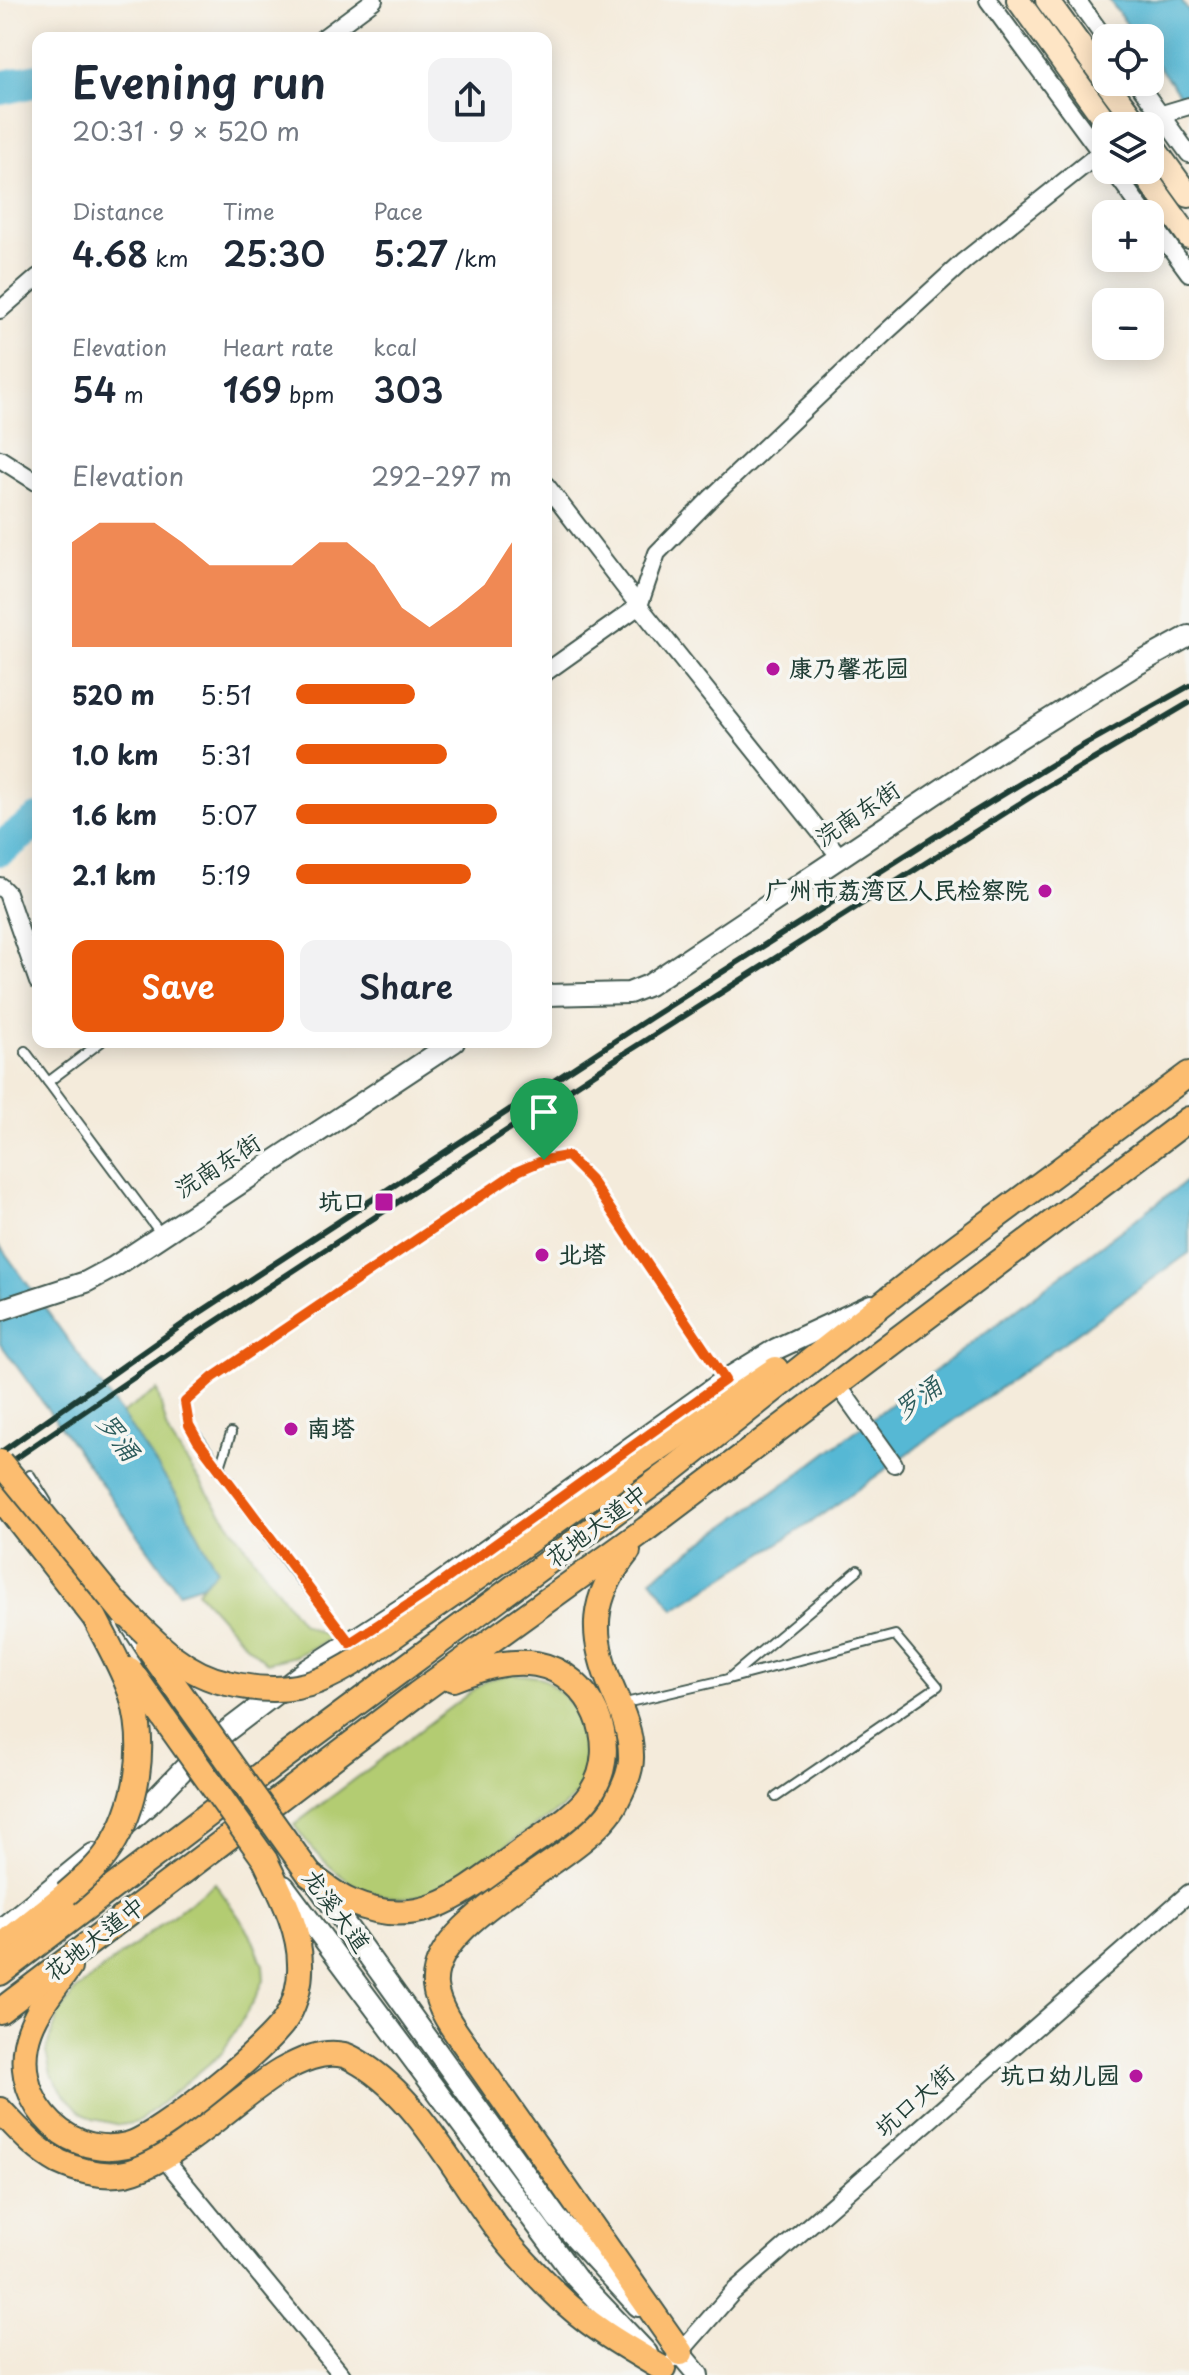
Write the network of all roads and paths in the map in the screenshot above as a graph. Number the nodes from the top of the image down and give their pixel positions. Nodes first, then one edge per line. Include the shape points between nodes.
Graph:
1 (373, 0) edge
2 (988, 0) edge
3 (1018, 0) edge
4 (1047, 0) edge
5 (1077, 0) edge
6 (1094, 24) edge
7 (331, 32) edge
8 (1092, 63) edge
9 (1189, 106) edge
10 (1099, 112) edge
11 (1163, 112) edge
12 (1164, 120) edge
13 (1092, 137) edge
14 (1189, 154) edge
15 (1092, 162) edge
16 (1164, 164) edge
17 (1138, 184) edge
18 (1189, 196) edge
19 (1189, 237) edge
20 (1164, 239) edge
21 (1189, 273) edge
22 (32, 282) edge
23 (0, 310) edge
24 (0, 459) edge
25 (32, 479) edge
26 (552, 493) edge
27 (639, 606) junction
28 (1189, 636) edge
29 (552, 668) edge
30 (840, 857) junction
31 (4, 890) edge
32 (32, 966) edge
33 (552, 995) edge
34 (93, 1048) edge
35 (445, 1048) edge
36 (25, 1051) dead end
37 (1189, 1074) edge
38 (48, 1082) junction
39 (1189, 1119) edge
40 (161, 1235) junction
41 (934, 1263) junction
42 (876, 1302) junction
43 (0, 1310) edge
44 (725, 1380) junction
45 (837, 1384) junction
46 (231, 1433) dead end
47 (0, 1462) edge
48 (894, 1464) dead end
49 (219, 1470) junction
50 (30, 1475) dead end
51 (0, 1497) edge
52 (646, 1529) junction
53 (858, 1570) dead end
54 (116, 1603) junction
55 (95, 1618) junction
56 (350, 1643) junction
57 (728, 1679) junction
58 (417, 1694) junction
59 (619, 1705) junction
60 (601, 1724) junction
61 (202, 1750) junction
62 (776, 1797) dead end
63 (265, 1860) junction
64 (310, 1875) junction
65 (1189, 1893) edge
66 (0, 1930) edge
67 (0, 1947) edge
68 (83, 1948) junction
69 (0, 1973) edge
70 (0, 2011) edge
71 (0, 2110) edge
72 (162, 2156) junction
73 (667, 2368) edge
74 (342, 2375) edge
75 (698, 2375) edge

1 - 7 street
2 - 13 street
3 - 10 main road
4 - 8 main road
5 - 6 street
9 - 11 street
12 - 14 street
15 - 27 street via 964,261 710,499 657,553
16 - 18 main road
17 - 19 main road
20 - 21 street
22 - 23 street
24 - 25 street
26 - 27 street
27 - 29 street
27 - 30 street
28 - 30 street, 浣南东街 via 1063,709
30 - 33 street, 浣南东街 via 649,985 629,993
31 - 32 street
34 - 38 lane
35 - 40 street, 浣南东街
36 - 38 lane
37 - 41 main road, 花地大道中
38 - 40 lane
39 - 45 main road, 花地大道中
40 - 43 street, 浣南东街 via 86,1282
41 - 42 main road
41 - 69 main road, 花地大道中 via 672,1470
42 - 44 street via 776,1349
42 - 54 main road, bridge via 421,1617 318,1681 253,1688 190,1670
44 - 49 lane via 590,1179 567,1156 544,1160 518,1171 212,1378 185,1402 189,1425
44 - 56 street
45 - 48 street
45 - 52 main road, 花地大道中
46 - 49 lane
47 - 54 main road, 龙溪大道, bridge
49 - 56 lane
50 - 61 lane
51 - 55 main road, 龙溪大道
52 - 58 main road, 花地大道中
52 - 59 main road via 613,1569 596,1610 597,1641
53 - 57 lane
54 - 64 main road, 龙溪大道, bridge
55 - 63 main road, 龙溪大道, bridge
55 - 67 main road, bridge via 131,1695 139,1726 137,1778 109,1850 66,1894
56 - 61 street
57 - 59 lane
57 - 62 lane via 895,1635 938,1686
58 - 60 main road via 496,1665 536,1664 571,1680
58 - 68 main road, 花地大道中
59 - 60 lane
59 - 73 main road via 632,1754 613,1807 577,1845 462,1928 441,1957 435,1987 465,2045
60 - 64 main road via 605,1756 592,1792 569,1816 456,1898 396,1915 348,1901
61 - 66 street via 154,1800
63 - 68 main road via 299,1947 298,1990 288,2016 236,2069 170,2122 128,2145 104,2147 64,2134 33,2102 26,2079 30,2030
63 - 73 street, 龙溪大道 via 576,2278
64 - 73 street, 龙溪大道
65 - 73 street, 坑口大街 via 732,2293
68 - 70 main road, 花地大道中
71 - 72 main road via 34,2145 80,2170 119,2175
72 - 73 main road via 292,2065 314,2056 345,2054 403,2098 506,2240 555,2293 595,2329
72 - 74 street
73 - 75 street

